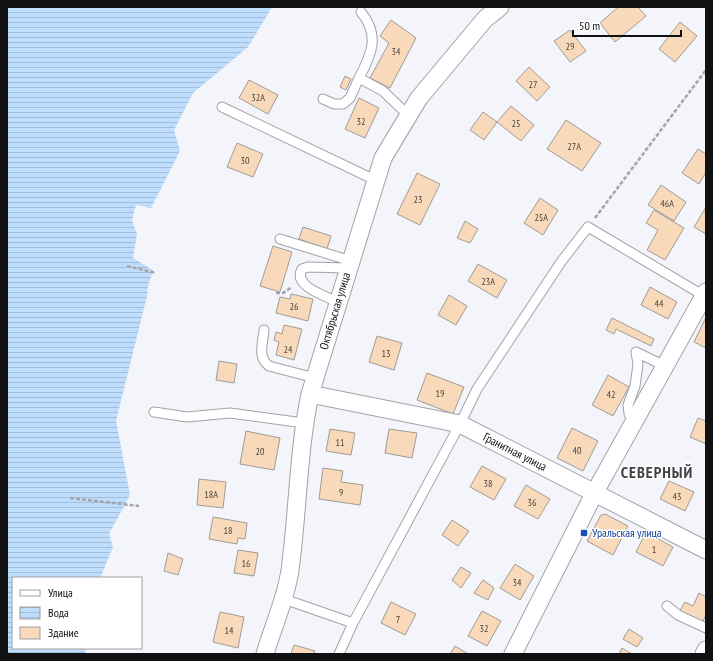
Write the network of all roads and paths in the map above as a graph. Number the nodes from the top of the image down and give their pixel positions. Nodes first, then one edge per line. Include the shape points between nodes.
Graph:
1 (500, 7) edge
2 (361, 12) dead end
3 (706, 70) edge
4 (359, 78) junction
5 (323, 99) dead end
6 (222, 107) dead end
7 (408, 115) junction
8 (375, 180) junction
9 (588, 227) junction
10 (280, 239) dead end
11 (350, 264) junction
12 (126, 266) dead end
13 (156, 273) dead end
14 (305, 284) junction
15 (276, 293) dead end
16 (705, 295) edge
17 (338, 302) junction
18 (264, 330) dead end
19 (665, 366) junction
20 (315, 378) junction
21 (310, 394) junction
22 (154, 412) dead end
23 (635, 421) junction
24 (304, 423) junction
25 (460, 424) junction
26 (595, 492) junction
27 (70, 498) dead end
28 (139, 506) dead end
29 (706, 550) edge
30 (284, 599) junction
31 (667, 606) dead end
32 (353, 623) junction
33 (706, 628) edge
34 (706, 650) edge
35 (265, 654) edge
36 (339, 654) edge
37 (512, 654) edge
38 (704, 654) edge

1 - 7 street, Октябрьская улица via 485,19 418,98
2 - 4 lane via 369,22 374,35 369,59
3 - 9 path
4 - 5 lane via 350,98 343,104 334,104
4 - 7 lane via 383,91
6 - 8 lane
7 - 8 street, Октябрьская улица via 383,158
8 - 11 street, Октябрьская улица
9 - 16 lane
9 - 25 lane via 561,262 477,389
10 - 11 lane
11 - 14 lane via 302,269 299,274 300,280
11 - 17 street, Октябрьская улица
12 - 13 path
14 - 15 path via 290,288 283,294
14 - 17 lane
16 - 19 street
17 - 20 street, Октябрьская улица
18 - 20 lane via 261,356 264,362 269,366
19 - 23 street
19 - 23 lane via 636,352 638,364 635,386 628,405 629,414
20 - 21 street, Октябрьская улица
21 - 24 street, Октябрьская улица
21 - 25 street, Гранитная улица
22 - 24 lane via 187,417 230,413
23 - 26 street
24 - 30 street, Октябрьская улица via 290,570
25 - 26 street, Гранитная улица
25 - 32 lane
26 - 29 street, Гранитная улица
26 - 37 street
27 - 28 path
30 - 32 lane
30 - 35 street, Октябрьская улица
31 - 33 lane via 678,615
32 - 36 lane
34 - 38 street

